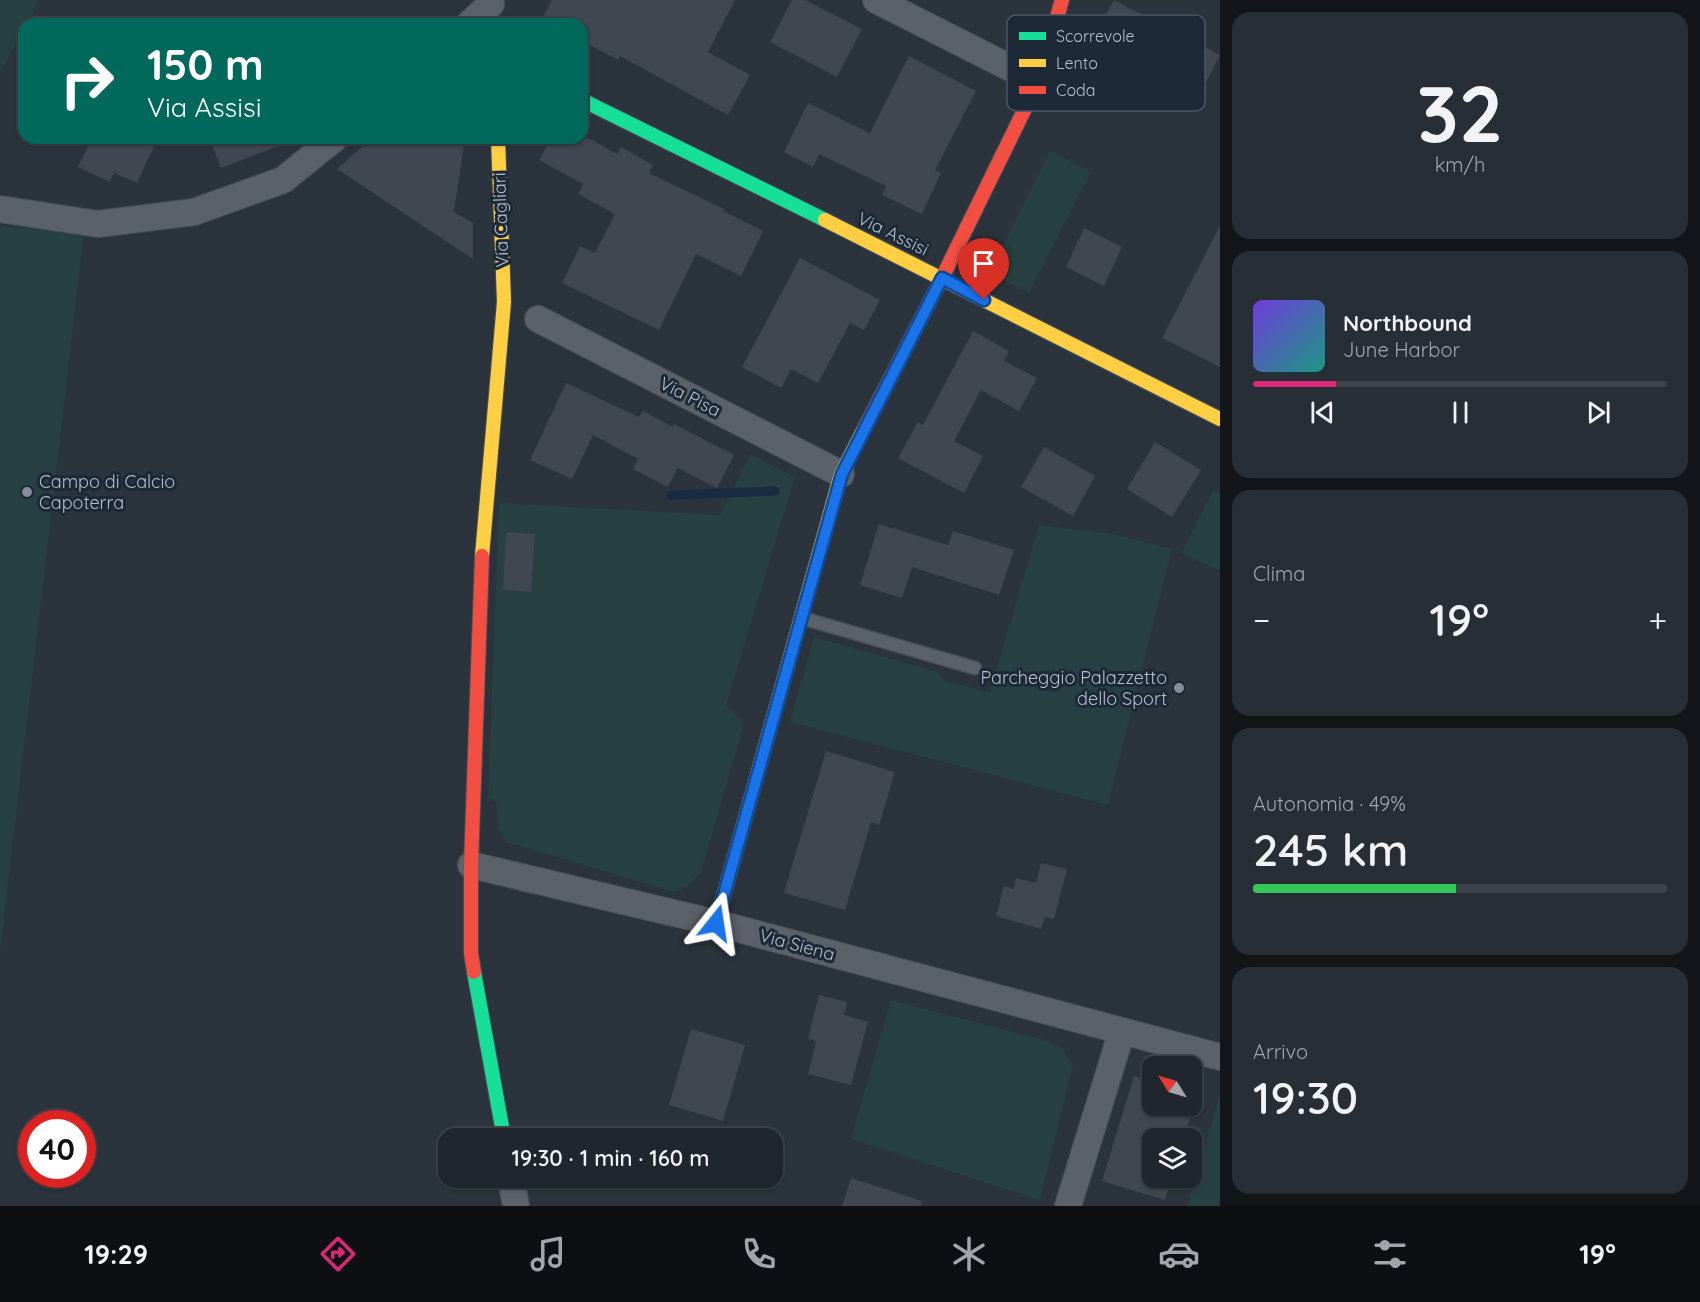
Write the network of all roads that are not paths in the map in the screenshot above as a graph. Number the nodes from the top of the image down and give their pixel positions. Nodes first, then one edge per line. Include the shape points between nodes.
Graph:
1 (876, 0) edge
2 (1062, 0) edge
3 (492, 9) edge
4 (1058, 15) edge
5 (478, 18) edge
6 (1007, 66) edge
7 (588, 103) edge
8 (1024, 111) edge
9 (328, 144) edge
10 (498, 144) edge
11 (0, 209) edge
12 (942, 278) junction
13 (538, 319) dead end
14 (1220, 419) edge
15 (842, 474) junction
16 (801, 618) junction
17 (975, 668) dead end
18 (471, 865) junction
19 (716, 923) junction
20 (1122, 1031) junction
21 (1220, 1057) edge
22 (502, 1128) edge
23 (513, 1188) edge
24 (516, 1206) edge
25 (1068, 1206) edge

1 - 6 street
2 - 4 street
3 - 5 street
7 - 12 street, Via Assisi
8 - 12 street
9 - 11 street via 283,180 194,212 98,224
10 - 18 street, Via Cagliari via 504,302 483,527
12 - 14 street, Via Assisi
12 - 15 street
13 - 15 street, Via Pisa
15 - 16 street
16 - 17 lane
16 - 19 street
18 - 19 street, Via Siena
18 - 22 street, Via Cagliari via 471,953
19 - 20 street, Via Siena
20 - 21 street, Via Siena
20 - 25 street
23 - 24 street

